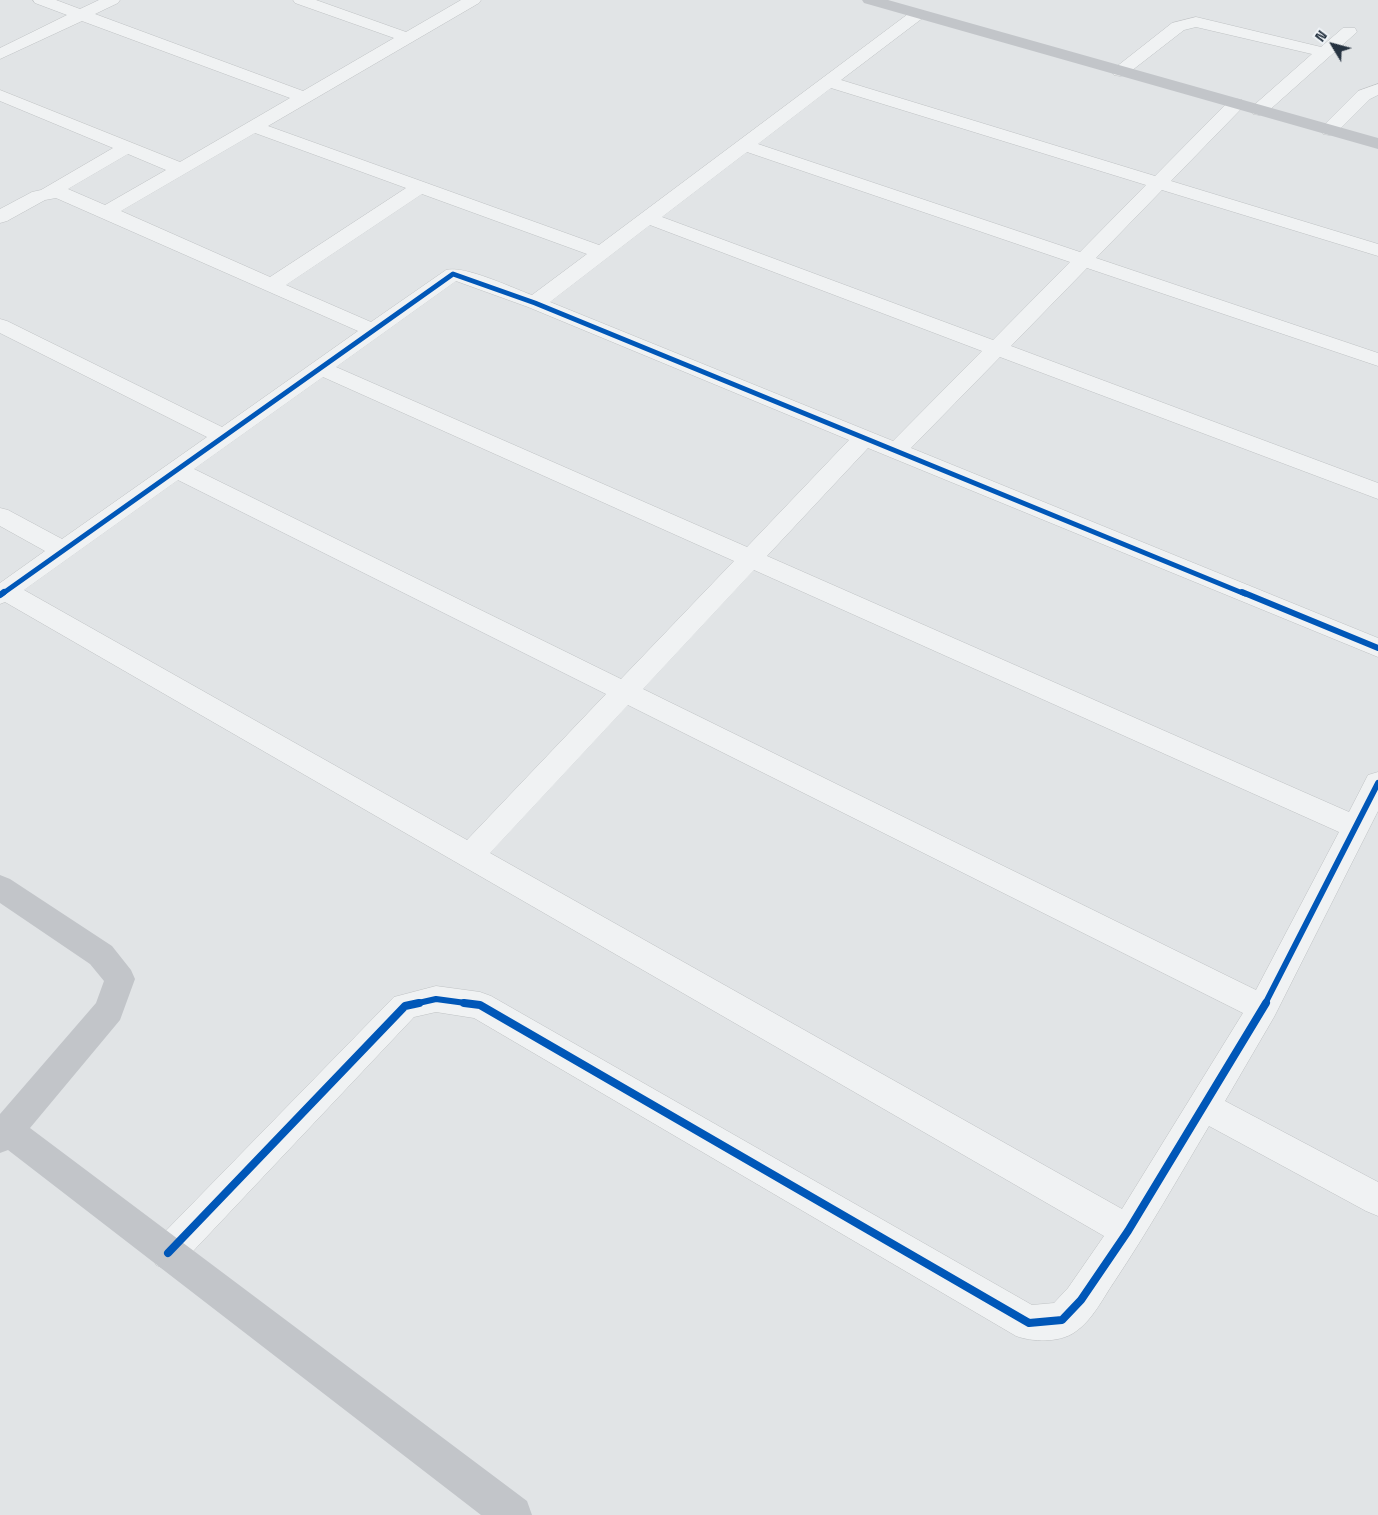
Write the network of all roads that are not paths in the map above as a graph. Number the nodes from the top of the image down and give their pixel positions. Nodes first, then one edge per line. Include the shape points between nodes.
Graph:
1 (41, 0) edge
2 (112, 0) edge
3 (301, 0) edge
4 (473, 0) edge
5 (878, 1) edge
6 (918, 14) junction
7 (81, 15) junction
8 (1349, 32) dead end
9 (409, 38) junction
10 (1323, 52) junction
11 (0, 54) edge
12 (1120, 70) junction
13 (828, 82) junction
14 (1378, 89) edge
15 (0, 94) edge
16 (305, 98) junction
17 (1236, 104) junction
18 (1260, 110) junction
19 (254, 127) junction
20 (1329, 130) junction
21 (1378, 144) edge
22 (744, 145) junction
23 (126, 147) junction
24 (181, 169) junction
25 (1158, 183) junction
26 (421, 188) junction
27 (48, 192) junction
28 (106, 212) junction
29 (0, 217) edge
30 (648, 218) junction
31 (1378, 250) edge
32 (602, 253) junction
33 (1083, 260) junction
34 (272, 285) junction
35 (535, 303) junction
36 (0, 325) edge
37 (372, 330) junction
38 (997, 348) junction
39 (1378, 360) edge
40 (319, 367) junction
41 (222, 436) junction
42 (864, 438) junction
43 (896, 451) junction
44 (175, 469) junction
45 (1378, 491) edge
46 (0, 516) edge
47 (63, 550) junction
48 (750, 559) junction
49 (2, 593) edge
50 (1378, 648) edge
51 (624, 692) junction
52 (1378, 783) edge
53 (1355, 827) junction
54 (470, 856) junction
55 (0, 887) edge
56 (1263, 1008) junction
57 (1203, 1106) junction
58 (4, 1134) edge
59 (1378, 1200) edge
60 (1128, 1231) junction
61 (168, 1252) junction
62 (513, 1515) edge

1 - 7 street
2 - 7 street
3 - 9 street
4 - 9 street
5 - 6 street
6 - 12 street
6 - 13 street
7 - 11 street
7 - 16 street
8 - 10 street
9 - 16 street
10 - 12 street via 1196,22 1178,26
10 - 18 street
12 - 17 street
13 - 22 street
13 - 25 street
14 - 20 street via 1364,95
15 - 23 street
16 - 19 street
17 - 18 street
17 - 25 street
18 - 20 street
19 - 24 street
19 - 26 street
20 - 21 street
22 - 30 street
22 - 33 street
23 - 24 street
23 - 27 street
24 - 28 street
25 - 31 street
25 - 33 street
26 - 32 street
26 - 34 street
27 - 28 street via 58,192
27 - 29 street
28 - 34 street
30 - 32 street
30 - 38 street
32 - 35 street
33 - 38 street
33 - 39 street
34 - 37 street
35 - 37 street via 453,274
35 - 42 street
36 - 41 street
37 - 40 street
38 - 43 street
38 - 45 street
40 - 41 street
40 - 48 street
41 - 44 street
42 - 43 street
42 - 48 street
43 - 50 street
44 - 47 street
44 - 51 street
46 - 47 street
47 - 49 street
48 - 51 street
48 - 53 street
49 - 54 street
51 - 54 street
51 - 56 street
52 - 53 street
53 - 56 street
54 - 60 street
55 - 58 street via 101,955 120,979 109,1010
56 - 57 street
57 - 59 street
57 - 60 street
58 - 61 street
60 - 61 street via 1081,1300 1062,1320 1029,1323 480,1005 436,999 405,1006
61 - 62 street

